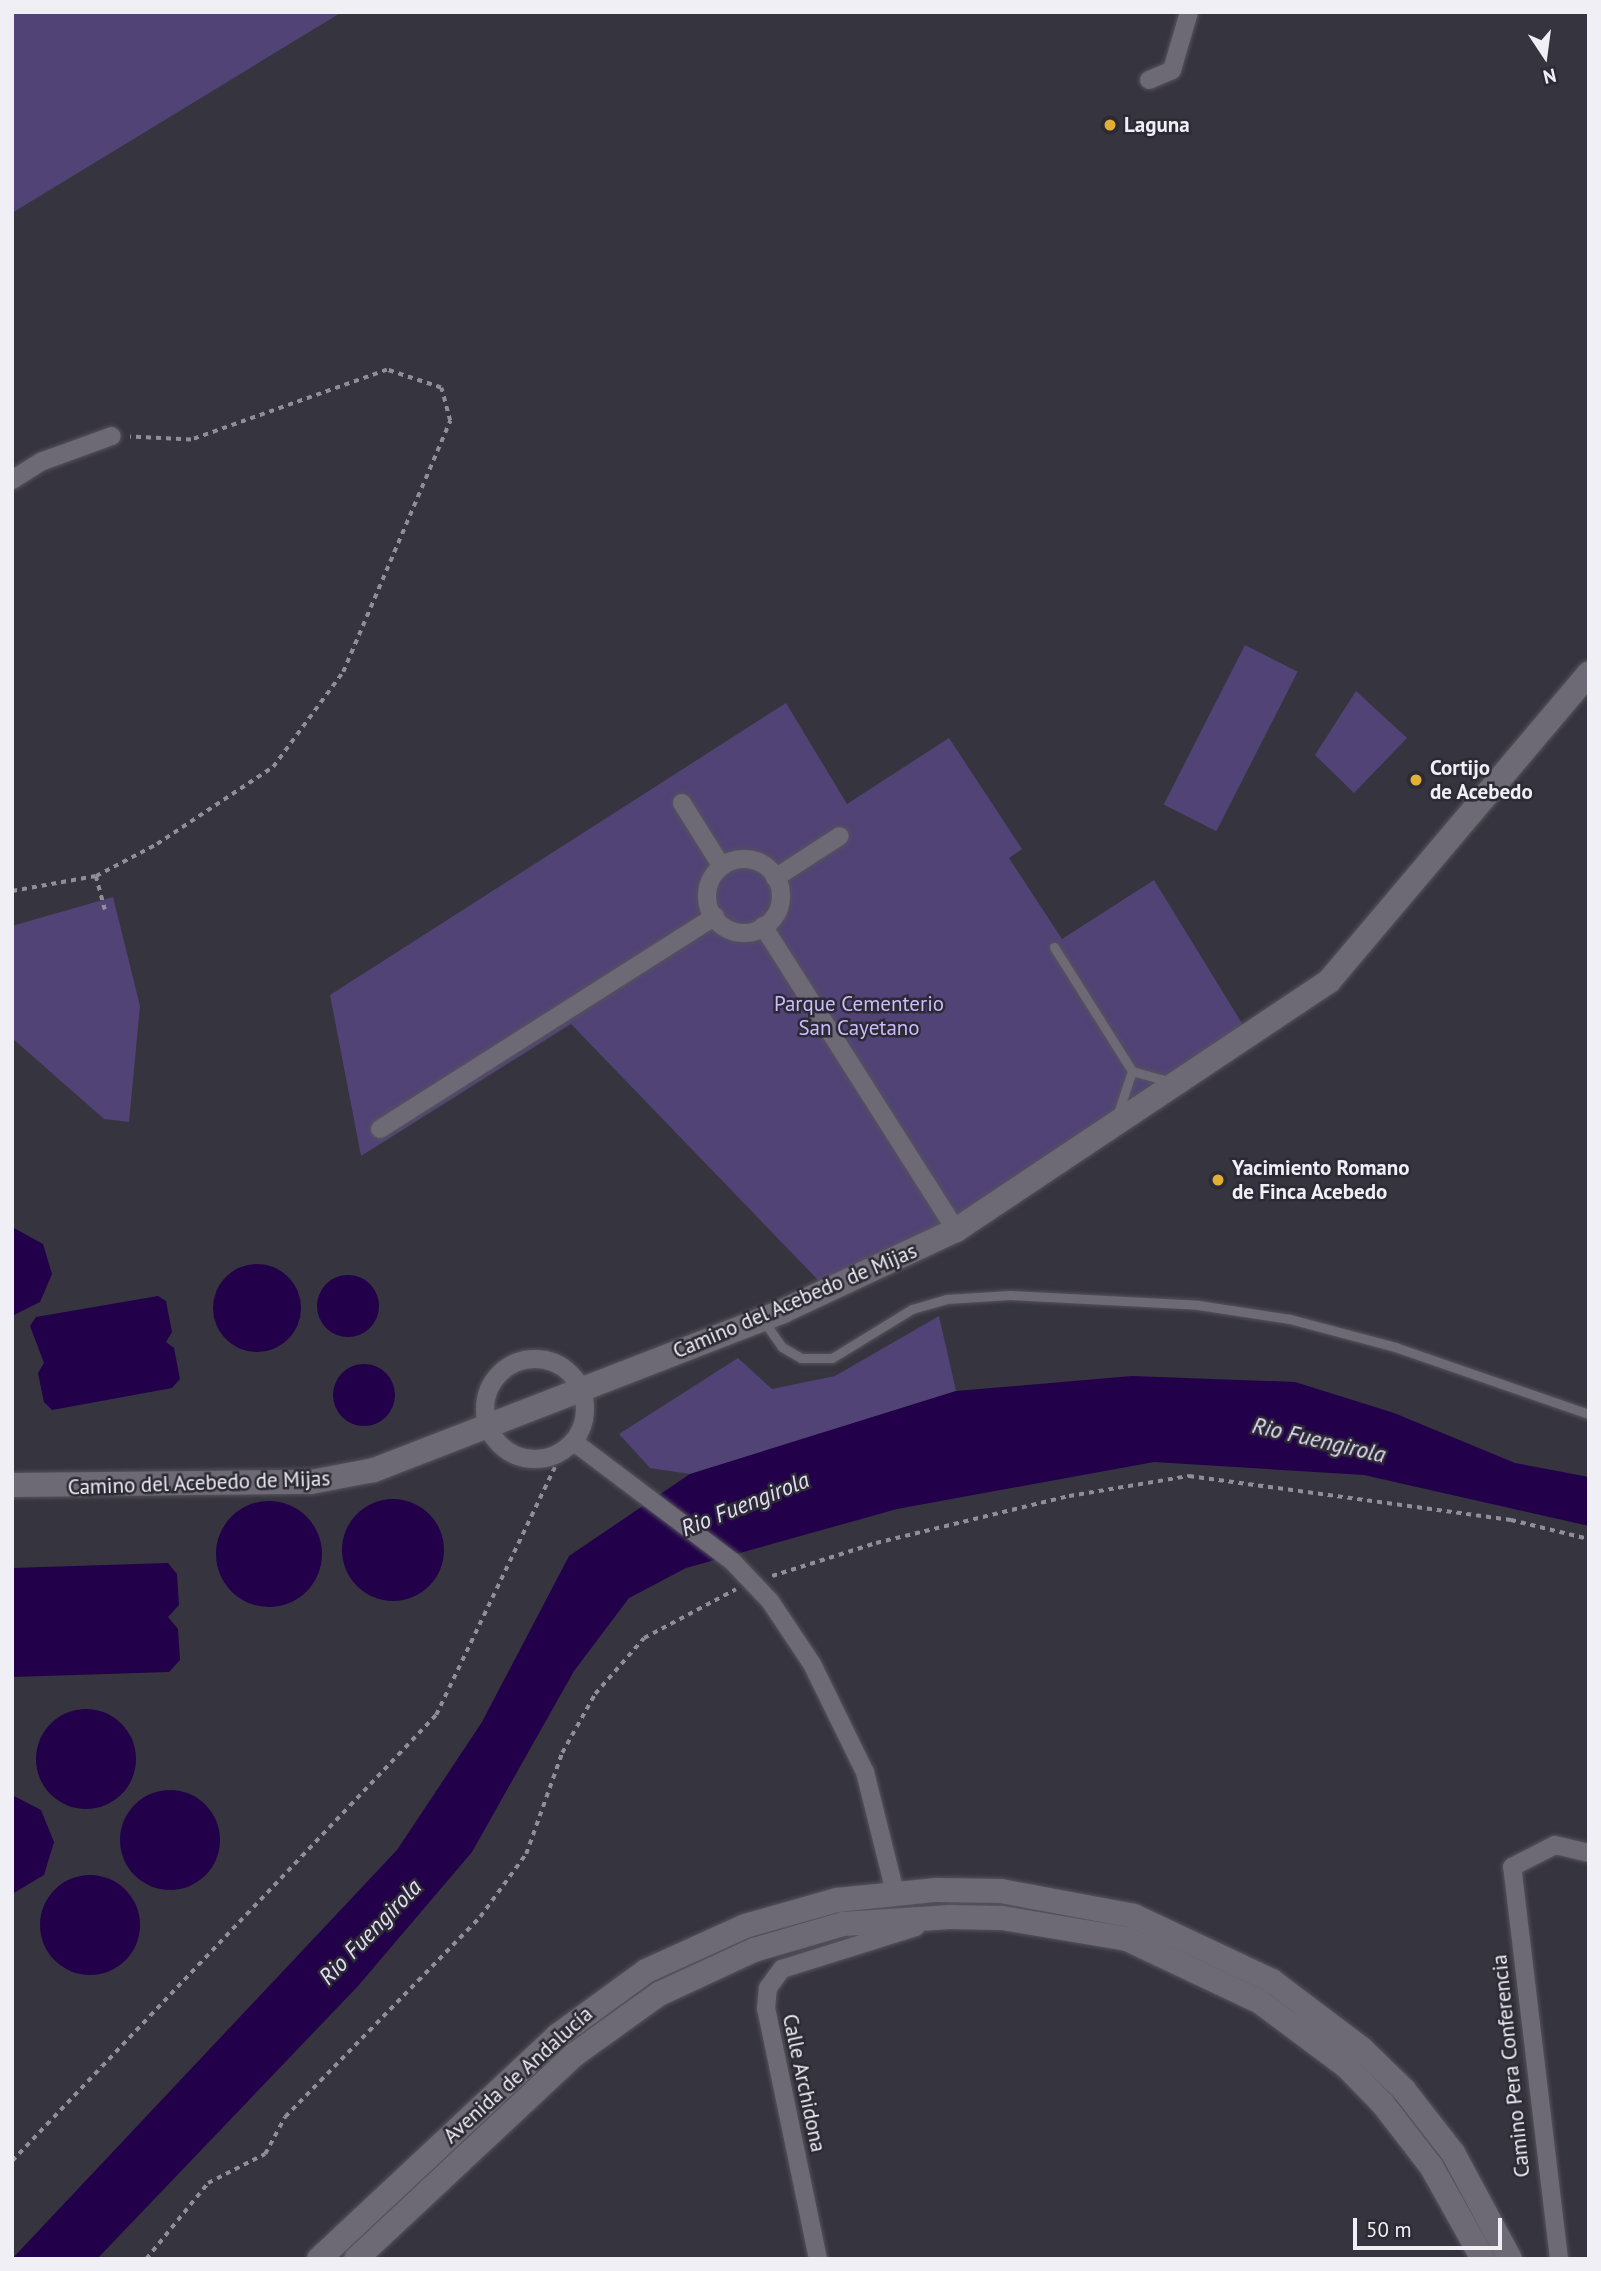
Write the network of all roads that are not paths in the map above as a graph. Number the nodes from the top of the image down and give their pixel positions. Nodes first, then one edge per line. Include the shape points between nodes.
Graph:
1 (1189, 12) edge
2 (1149, 80) dead end
3 (111, 436) road end
4 (12, 480) edge
5 (1589, 673) edge
6 (682, 803) dead end
7 (840, 836) dead end
8 (722, 867) junction
9 (775, 878) junction
10 (715, 916) junction
11 (763, 926) junction
12 (1054, 947) dead end
13 (1132, 1071) junction
14 (1174, 1082) junction
15 (1116, 1121) junction
16 (380, 1129) dead end
17 (956, 1230) junction
18 (762, 1319) junction
19 (581, 1391) junction
20 (1589, 1414) edge
21 (487, 1426) junction
22 (568, 1447) junction
23 (12, 1485) edge
24 (1589, 1853) edge
25 (895, 1892) junction
26 (950, 1917) junction
27 (319, 2259) edge
28 (356, 2259) edge
29 (818, 2259) edge
30 (1483, 2259) edge
31 (1510, 2259) edge
32 (1559, 2259) edge

1 - 2 street via 1172,70
3 - 4 street via 43,461
5 - 14 street, Camino del Acebedo de Mijas via 1329,981
6 - 8 street
7 - 9 street
8 - 9 street via 736,859 766,863
8 - 10 street via 712,874 707,903
9 - 11 street via 782,890 776,918
10 - 11 street via 722,928 750,934
10 - 16 street
11 - 17 street
12 - 13 lane
13 - 14 lane
13 - 15 lane
14 - 15 street, Camino del Acebedo de Mijas
15 - 17 street, Camino del Acebedo de Mijas
17 - 18 street, Camino del Acebedo de Mijas
18 - 19 street, Camino del Acebedo de Mijas
18 - 20 lane via 782,1347 801,1358 832,1358 912,1309 946,1299 1010,1295 1198,1305 1290,1319 1395,1347
19 - 21 street, Camino del Acebedo de Mijas
19 - 21 street via 555,1362 522,1360 491,1384 484,1400
19 - 22 street via 583,1427
21 - 22 street via 499,1446 523,1459
21 - 23 street, Camino del Acebedo de Mijas via 374,1470 311,1482
22 - 25 street via 630,1480 752,1582 805,1653 844,1721 885,1836
24 - 32 street, Camino Pera Conferencia via 1555,1845 1512,1867
25 - 27 street, Avenida de Andalucía via 745,1926 646,1971 557,2036
25 - 31 street, Avenida de Andalucía via 1002,1891 1084,1903 1185,1935 1272,1981 1363,2049 1404,2090 1453,2153
26 - 28 street, Avenida de Andalucía via 843,1924 754,1950 659,1994 574,2055
26 - 29 street, Calle Archidona via 816,1956 772,1978 766,2010
26 - 30 street, Avenida de Andalucía via 1015,1919 1127,1939 1181,1959 1260,2001 1383,2104 1432,2166

